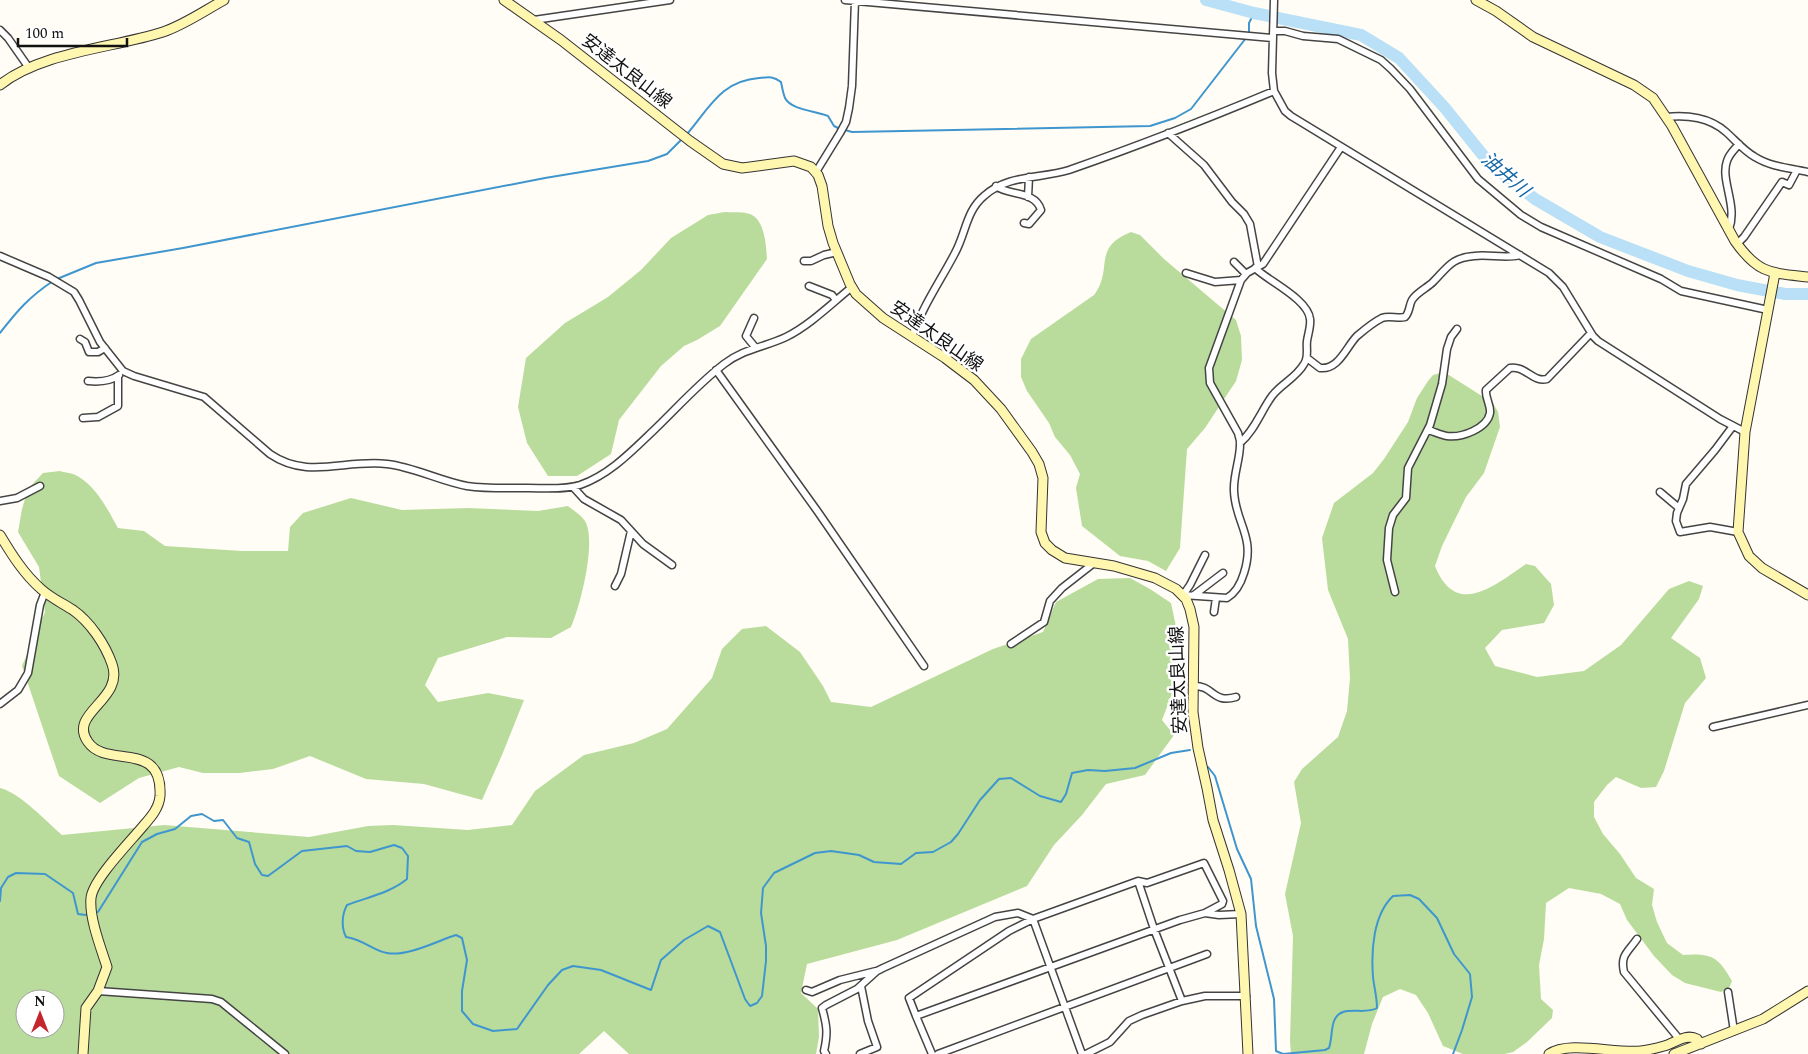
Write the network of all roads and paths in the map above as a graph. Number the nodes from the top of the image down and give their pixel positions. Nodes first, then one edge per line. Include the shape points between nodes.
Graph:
1 (224, 0) edge
2 (504, 0) edge
3 (670, 0) edge
4 (845, 0) edge
5 (855, 0) edge
6 (1274, 0) edge
7 (1476, 0) edge
8 (534, 20) junction
9 (0, 30) edge
10 (1274, 35) junction
11 (29, 68) junction
12 (0, 85) edge
13 (1274, 91) junction
14 (1666, 117) junction
15 (1168, 133) junction
16 (1739, 144) junction
17 (1341, 147) junction
18 (1796, 170) junction
19 (816, 172) junction
20 (1808, 172) edge
21 (1029, 177) junction
22 (996, 186) junction
23 (1028, 197) junction
24 (1024, 223) dead end
25 (1729, 229) junction
26 (1737, 244) junction
27 (837, 252) junction
28 (1520, 255) junction
29 (0, 256) edge
30 (804, 261) dead end
31 (1234, 262) dead end
32 (1257, 267) junction
33 (1186, 273) dead end
34 (1246, 274) junction
35 (1808, 277) edge
36 (1774, 278) junction
37 (1241, 280) junction
38 (809, 286) dead end
39 (852, 287) junction
40 (836, 300) junction
41 (1768, 307) junction
42 (754, 318) dead end
43 (1457, 328) dead end
44 (1591, 333) junction
45 (912, 337) junction
46 (80, 338) dead end
47 (754, 347) junction
48 (105, 348) junction
49 (1307, 358) junction
50 (716, 370) junction
51 (124, 372) junction
52 (118, 376) junction
53 (88, 381) dead end
54 (83, 418) dead end
55 (1733, 426) junction
56 (1428, 430) junction
57 (1745, 432) junction
58 (1240, 443) junction
59 (40, 486) dead end
60 (573, 486) junction
61 (1660, 492) dead end
62 (0, 501) edge
63 (1679, 508) junction
64 (630, 531) junction
65 (1738, 532) junction
66 (0, 535) edge
67 (1205, 555) dead end
68 (1094, 563) junction
69 (672, 565) dead end
70 (1222, 572) dead end
71 (615, 586) dead end
72 (45, 592) junction
73 (1395, 592) dead end
74 (1183, 594) junction
75 (1194, 595) junction
76 (1808, 595) edge
77 (1216, 598) junction
78 (1214, 612) dead end
79 (1011, 644) dead end
80 (924, 666) dead end
81 (1193, 686) junction
82 (1236, 697) dead end
83 (0, 704) edge
84 (1808, 705) edge
85 (1713, 727) dead end
86 (1138, 881) junction
87 (1205, 913) junction
88 (1241, 914) junction
89 (1033, 919) junction
90 (1154, 929) junction
91 (1637, 939) dead end
92 (1207, 954) dead end
93 (1050, 968) junction
94 (1169, 968) junction
95 (877, 971) junction
96 (861, 986) junction
97 (806, 990) dead end
98 (98, 991) junction
99 (1808, 991) edge
100 (1728, 992) dead end
101 (1246, 996) junction
102 (1182, 1001) junction
103 (1064, 1007) junction
104 (916, 1016) junction
105 (1734, 1031) junction
106 (1680, 1040) junction
107 (1701, 1044) junction
108 (1578, 1051) edge
109 (824, 1053) edge
110 (84, 1054) edge
111 (286, 1054) edge
112 (860, 1054) edge
113 (932, 1054) edge
114 (938, 1054) edge
115 (1084, 1054) edge
116 (1248, 1054) edge
117 (1549, 1054) edge
118 (1674, 1054) edge

1 - 11 street via 166,31
2 - 8 street, 安達太良山線
3 - 8 street
4 - 5 street
5 - 10 street via 1249,36
5 - 19 street via 852,86 846,122
6 - 10 street
7 - 14 street via 1532,37 1634,85 1653,98
8 - 19 street, 安達太良山線 via 723,164 750,168 794,161 808,165
9 - 11 street
10 - 13 street
10 - 41 street via 1285,31 1338,39 1381,60 1410,89 1478,179 1521,215 1541,227 1661,279 1681,291
11 - 12 street
13 - 15 street
13 - 17 street via 1285,111
14 - 16 street via 1703,119 1723,129
14 - 25 street
15 - 21 street via 1066,171
15 - 32 street via 1204,165 1244,214 1250,224
16 - 18 street via 1755,157
16 - 25 street via 1726,166 1731,207
17 - 28 street
17 - 32 street
18 - 20 street
18 - 26 street via 1789,186 1782,182
19 - 27 street, 安達太良山線
21 - 22 street
21 - 23 street
22 - 23 street
22 - 45 street via 969,214 957,250
23 - 24 street via 1040,205 1041,210 1029,224
25 - 26 street
26 - 36 street via 1748,259
27 - 30 street via 811,262
27 - 39 street, 安達太良山線
28 - 44 street via 1558,281
28 - 49 street via 1455,260 1414,297 1405,317 1385,316 1379,320 1357,336 1343,356 1330,367 1320,368
29 - 48 street via 49,277 74,292
31 - 34 street
32 - 34 street
32 - 49 street via 1263,276 1295,298 1309,315
33 - 37 street via 1215,282
34 - 37 street
35 - 36 street
36 - 41 street
37 - 58 street via 1208,374
38 - 40 street via 832,295
39 - 40 street
39 - 45 street, 安達太良山線 via 865,303
40 - 47 street via 785,337
41 - 57 street
42 - 47 street via 746,336
43 - 56 street via 1447,349 1442,384
44 - 55 street via 1598,341
44 - 56 street via 1547,379 1540,380 1519,367 1510,368 1486,390 1490,411 1480,426 1464,435 1454,436
45 - 68 street, 安達太良山線 via 974,380 1001,409 1032,452 1042,478 1042,532 1046,543 1064,558
46 - 48 street via 89,352
47 - 50 street
48 - 51 street
49 - 58 street via 1298,372 1271,396 1249,436
50 - 60 street via 622,460 592,480
50 - 80 street
51 - 52 street
51 - 60 street via 204,397 270,454 296,466 384,463 466,486
52 - 53 street
52 - 54 street via 118,406 98,417
55 - 57 street
55 - 63 street via 1686,484
56 - 73 street via 1410,461 1406,498 1393,515 1389,528 1387,560
57 - 65 street
58 - 77 street via 1234,490 1247,537 1248,561 1235,591 1228,598
59 - 62 street via 17,498
60 - 64 street via 579,495 621,520
61 - 63 street
63 - 65 street via 1676,521 1680,532 1710,527
64 - 69 street
64 - 71 street via 621,574
65 - 76 street via 1749,556 1762,568
66 - 72 street via 24,571
67 - 74 street
68 - 74 street, 安達太良山線 via 1155,578
68 - 79 street via 1050,601 1044,622
70 - 75 street
72 - 83 street via 28,673 18,690
72 - 98 street via 84,619 112,664 115,675 107,696 84,719 82,729 86,740 93,749 104,754 134,757 144,762 158,778 159,803 153,815 111,863 92,892 92,911 107,967
74 - 75 street
74 - 81 street, 安達太良山線 via 1194,627
75 - 77 street
77 - 78 street
81 - 82 street via 1204,686 1217,698
81 - 88 street, 安達太良山線 via 1195,727 1213,820
84 - 85 street
86 - 87 street via 1147,883 1204,863 1223,900 1222,904
86 - 89 street
86 - 90 street
87 - 88 street
87 - 90 street
88 - 101 street, 安達太良山線
89 - 93 street
89 - 95 street via 1018,913 995,917
89 - 104 street via 1009,931 909,998
90 - 93 street
90 - 94 street
91 - 106 street via 1623,957 1624,972
92 - 94 street
93 - 103 street
93 - 104 street
94 - 102 street
94 - 103 street
95 - 96 street
95 - 97 street via 840,980 812,992
96 - 109 street via 822,1008 828,1026
96 - 112 street via 877,1047
98 - 110 street via 86,1008
98 - 111 street via 212,998
99 - 105 street via 1762,1019
100 - 105 street
101 - 102 street via 1205,996
101 - 116 street, 安達太良山線
102 - 115 street via 1129,1021 1110,1042
103 - 114 street
103 - 115 street
104 - 113 street
105 - 107 street
106 - 107 street via 1693,1037
106 - 108 street via 1641,1051
107 - 118 street
108 - 117 street via 1561,1048

